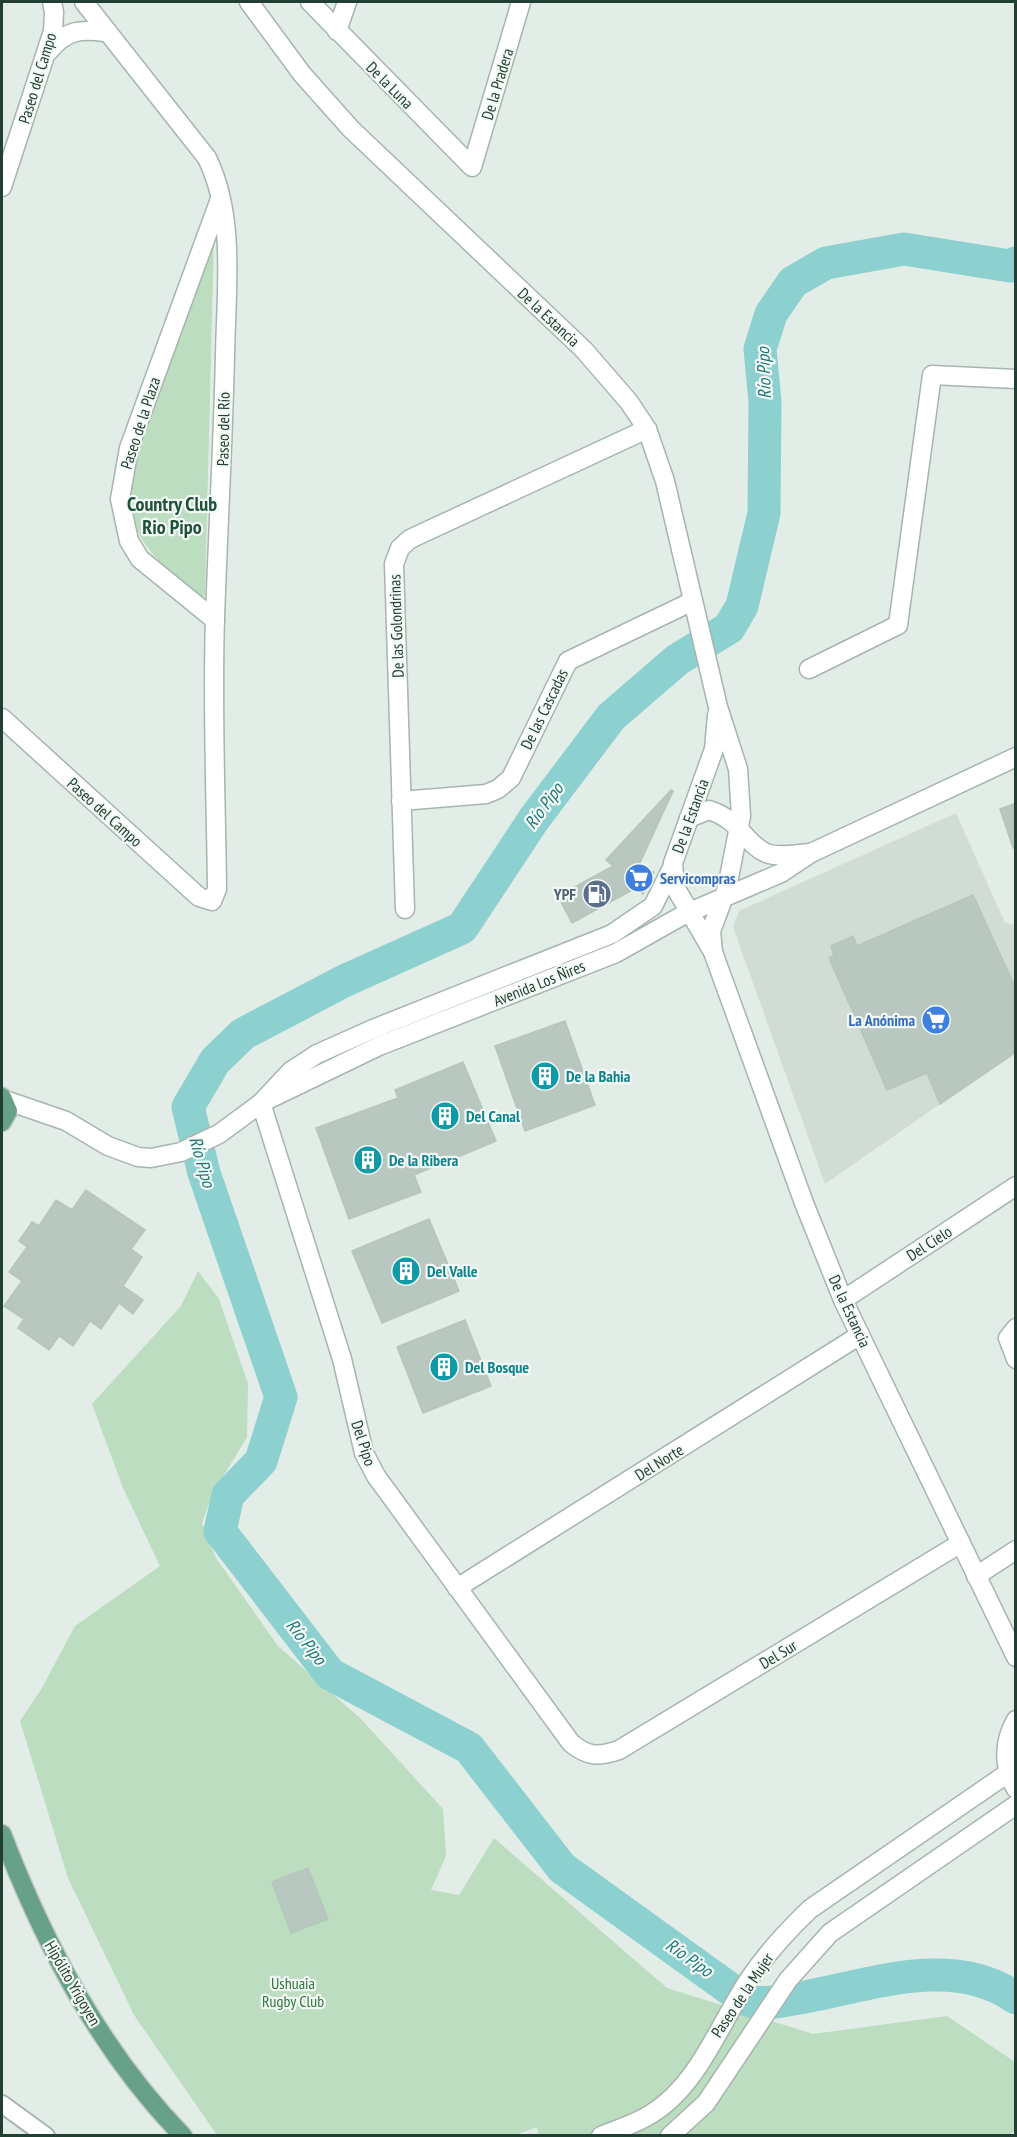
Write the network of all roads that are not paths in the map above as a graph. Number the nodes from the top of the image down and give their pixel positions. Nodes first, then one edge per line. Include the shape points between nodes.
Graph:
1 (52, 2) edge
2 (84, 2) edge
3 (249, 2) edge
4 (310, 2) edge
5 (347, 2) edge
6 (521, 2) edge
7 (337, 31) junction
8 (105, 32) junction
9 (46, 54) junction
10 (472, 167) joint
11 (2, 187) edge
12 (220, 198) junction
13 (1016, 380) edge
14 (647, 429) junction
15 (693, 601) junction
16 (215, 620) junction
17 (809, 669) dead end
18 (718, 707) junction
19 (2, 718) edge
20 (1016, 757) edge
21 (401, 801) junction
22 (689, 818) junction
23 (739, 827) junction
24 (811, 853) junction
25 (673, 863) junction
26 (723, 900) junction
27 (212, 901) joint
28 (405, 909) dead end
29 (689, 913) junction
30 (713, 952) junction
31 (550, 970) junction
32 (3, 1098) edge
33 (261, 1103) junction
34 (56, 1117) junction
35 (2, 1121) edge
36 (1016, 1186) edge
37 (843, 1300) junction
38 (1012, 1333) edge
39 (860, 1335) junction
40 (1016, 1359) edge
41 (961, 1543) junction
42 (1016, 1550) edge
43 (976, 1576) junction
44 (457, 1588) junction
45 (1016, 1657) edge
46 (1016, 1720) edge
47 (593, 1756) joint
48 (1012, 1781) edge
49 (1016, 1805) edge
50 (2, 1834) edge
51 (2, 2104) edge
52 (167, 2120) junction
53 (46, 2136) edge
54 (177, 2136) edge
55 (183, 2136) edge
56 (601, 2136) edge
57 (670, 2136) edge

1 - 9 street, Paseo del Campo via 53,31
2 - 8 street, Paseo del Río
3 - 14 street, De la Estancia via 302,74 351,129 584,350
4 - 7 street, De la Luna
5 - 7 street
6 - 10 street, De la Pradera
7 - 10 street, De la Luna
8 - 9 street via 70,32
8 - 12 street, Paseo del Río via 207,158
9 - 11 street, Paseo del Campo
12 - 16 street, Paseo del Río via 227,259
12 - 16 street, Paseo de la Plaza via 129,448 120,499 129,541 140,559
13 - 17 street via 932,375 897,625
14 - 15 street, De la Estancia via 665,481
14 - 21 street, De las Golondrinas via 410,539 400,548 394,564
15 - 18 street, De la Estancia
15 - 21 street, De las Cascadas via 568,661 511,778 498,789 486,794
16 - 27 street, Paseo del Río via 217,889
18 - 22 street, De la Estancia via 714,749
18 - 23 street, De la Estancia via 738,769
19 - 27 street, Paseo del Campo via 199,897
20 - 24 street, Avenida Los Ñires
21 - 28 street, De las Golondrinas
22 - 23 street, Avenida Los Ñires via 709,810
22 - 25 street, De la Estancia
23 - 24 street, Avenida Los Ñires via 768,854
23 - 26 street, De la Estancia
24 - 26 street, Avenida Los Ñires via 781,873
25 - 29 street, De la Estancia via 675,887
25 - 31 street, Avenida Los Ñires via 663,891 647,911
26 - 29 street, Avenida Los Ñires
26 - 30 street, De la Estancia via 710,936
29 - 30 street, De la Estancia
29 - 31 street, Avenida Los Ñires via 616,952
30 - 37 street, De la Estancia
31 - 33 street, Avenida Los Ñires via 373,1029 317,1054 291,1071
32 - 34 street
32 - 35 main road via 8,1111
33 - 34 street, Avenida Los Ñires via 200,1144 145,1158 122,1152
33 - 44 street, Del Pipo via 342,1359 364,1453 376,1476
34 - 35 street
36 - 37 street, Del Cielo
37 - 39 street, De la Estancia
38 - 40 street
39 - 41 street, De la Estancia
39 - 44 street, Del Norte
41 - 43 street, De la Estancia
41 - 47 street, Del Sur via 619,1750
42 - 43 street
43 - 45 street, De la Estancia
44 - 47 street, Del Pipo via 571,1743 582,1753
46 - 48 street via 1006,1752
48 - 56 street, Paseo de la Mujer via 810,1909 751,1976 694,2071 671,2097 652,2114
49 - 57 street, Paseo de la Mujer via 830,1933 788,1980 706,2103
50 - 52 main road, Hipólito Yrigoyen via 19,1880 88,2012 124,2067
51 - 53 street
52 - 54 main road, Hipólito Yrigoyen
52 - 55 main road, Hipólito Yrigoyen

